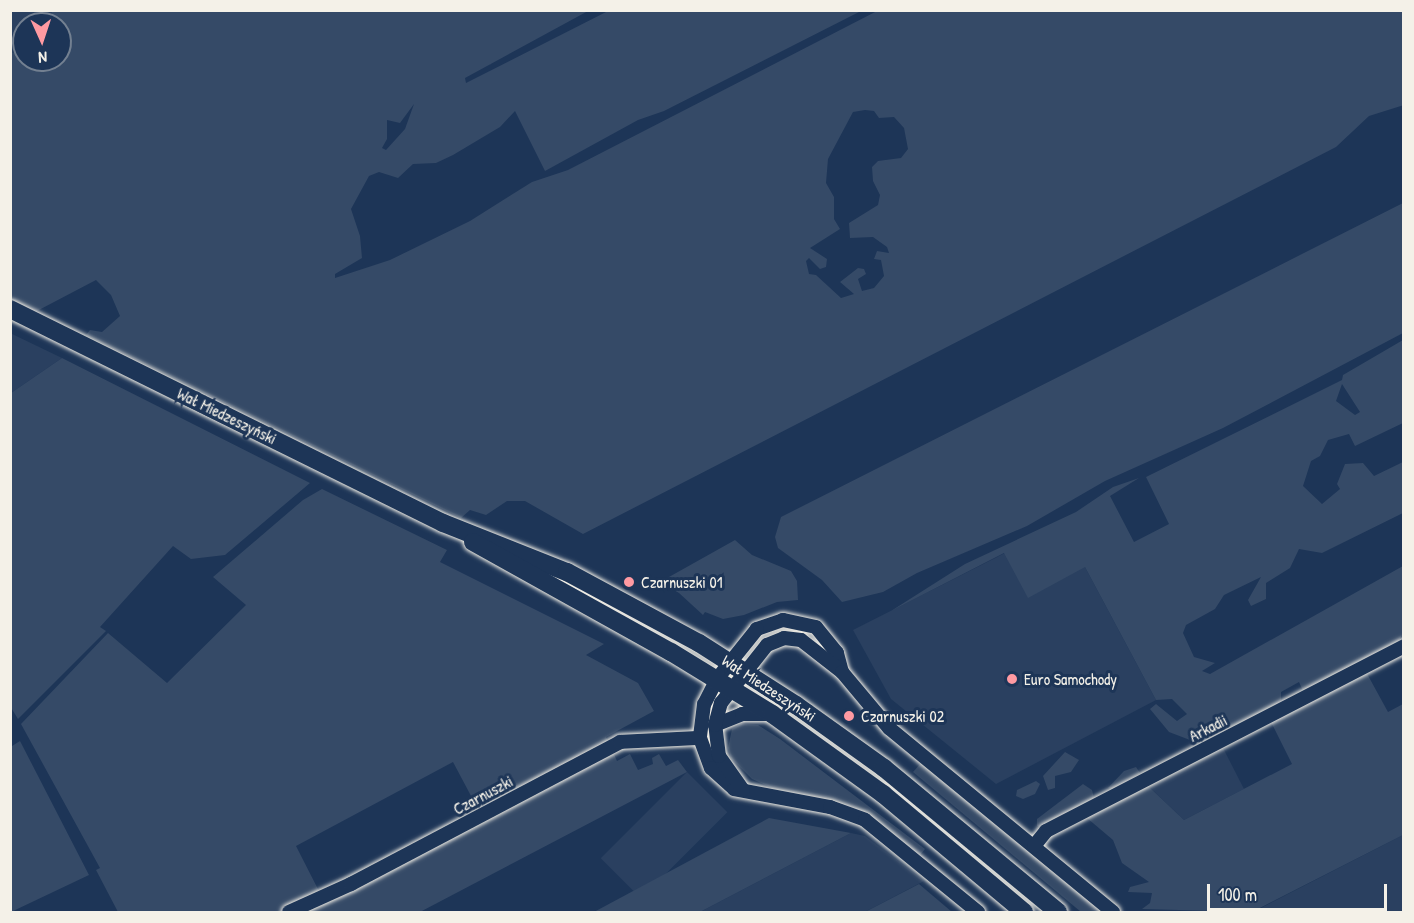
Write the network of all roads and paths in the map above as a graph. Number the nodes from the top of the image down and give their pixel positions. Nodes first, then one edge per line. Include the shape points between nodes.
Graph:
1 (10, 309) edge
2 (443, 523) junction
3 (1404, 646) edge
4 (737, 666) junction
5 (842, 672) junction
6 (724, 683) junction
7 (772, 714) junction
8 (715, 725) junction
9 (700, 738) junction
10 (743, 790) junction
11 (1034, 846) junction
12 (289, 912) edge
13 (978, 912) edge
14 (1024, 912) edge
15 (1058, 912) edge
16 (1113, 912) edge

1 - 2 main road, Wał Miedzeszyński
2 - 4 main road, Wał Miedzeszyński via 567,572
2 - 6 main road, Wał Miedzeszyński via 526,574
3 - 11 street, Arkadii via 1046,831
4 - 5 street via 784,638 808,644
4 - 5 street via 757,629 775,621 792,620 816,627 828,638
4 - 6 street
4 - 15 main road, Wał Miedzeszyński via 893,775
5 - 11 street via 889,728
6 - 7 main road, Wał Miedzeszyński
6 - 8 street
6 - 9 street via 704,704
7 - 8 street via 742,714
7 - 14 main road, Wał Miedzeszyński via 883,794
8 - 10 street via 719,756
9 - 10 street via 717,776 734,789
9 - 12 street, Czarnuszki via 620,742 351,884
10 - 13 street via 856,816
11 - 16 street

